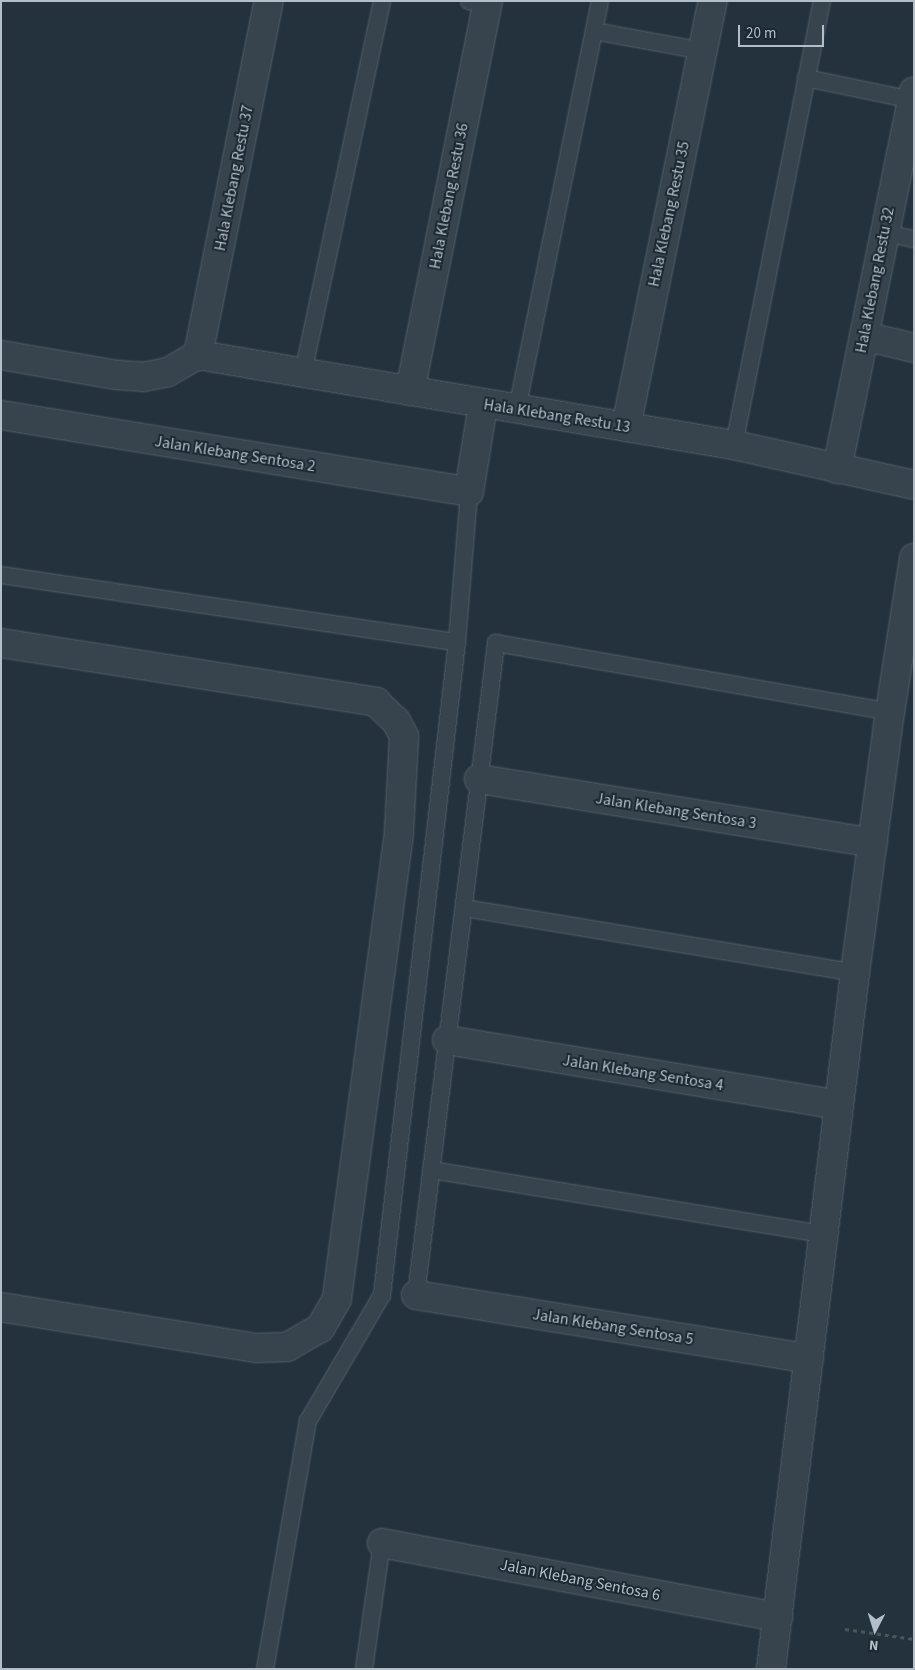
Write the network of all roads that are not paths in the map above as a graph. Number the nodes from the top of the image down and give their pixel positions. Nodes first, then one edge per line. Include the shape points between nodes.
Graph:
1 (269, 1) edge
2 (382, 1) edge
3 (600, 1) edge
4 (713, 1) edge
5 (822, 1) edge
6 (481, 3) edge
7 (594, 31) junction
8 (703, 51) junction
9 (806, 78) junction
10 (912, 111) edge
11 (885, 233) junction
12 (914, 239) edge
13 (864, 336) junction
14 (914, 348) edge
15 (1, 355) edge
16 (198, 355) junction
17 (303, 373) junction
18 (410, 391) junction
19 (483, 405) junction
20 (517, 409) junction
21 (1, 415) edge
22 (626, 427) junction
23 (734, 445) junction
24 (837, 469) junction
25 (914, 485) edge
26 (469, 492) junction
27 (913, 565) edge
28 (1, 575) edge
29 (457, 642) junction
30 (1, 643) edge
31 (890, 712) junction
32 (480, 778) junction
33 (873, 843) junction
34 (464, 908) junction
35 (855, 973) junction
36 (447, 1040) junction
37 (839, 1105) junction
38 (431, 1170) junction
39 (823, 1234) junction
40 (416, 1295) joint
41 (1, 1307) edge
42 (809, 1360) junction
43 (382, 1543) joint
44 (778, 1617) junction
45 (366, 1668) edge
46 (265, 1669) edge
47 (771, 1669) edge

1 - 16 street, Hala Klebang Restu 37
2 - 17 lane
3 - 7 lane
4 - 8 street, Hala Klebang Restu 35
5 - 9 lane
6 - 18 street, Hala Klebang Restu 36
7 - 8 lane
7 - 20 lane
8 - 22 street, Hala Klebang Restu 35
9 - 10 lane
9 - 23 lane
10 - 11 street, Hala Klebang Restu 32
11 - 12 lane
11 - 13 street, Hala Klebang Restu 32
13 - 14 street
13 - 24 street, Hala Klebang Restu 32
15 - 16 street via 143,377 168,372
16 - 17 street, Hala Klebang Restu 13
17 - 18 street, Hala Klebang Restu 13
18 - 19 street, Hala Klebang Restu 13
19 - 20 street, Hala Klebang Restu 13
19 - 26 street
20 - 22 street, Hala Klebang Restu 13
21 - 26 street, Jalan Klebang Sentosa 2
22 - 23 street, Hala Klebang Restu 13
23 - 24 street, Hala Klebang Restu 13
24 - 25 street, Hala Klebang Restu 13
26 - 29 lane
27 - 31 street
28 - 29 lane
29 - 46 lane via 382,1295 308,1421
30 - 41 street via 376,702 396,721 404,736 398,833 340,1281 337,1299 320,1328 288,1348 256,1348
31 - 32 lane via 496,643
31 - 33 street
32 - 33 street, Jalan Klebang Sentosa 3
32 - 34 lane
33 - 35 street
34 - 35 lane
34 - 36 lane
35 - 37 street
36 - 37 street, Jalan Klebang Sentosa 4
36 - 38 lane
37 - 39 street
38 - 39 lane
38 - 40 lane
39 - 42 street
40 - 42 street, Jalan Klebang Sentosa 5
42 - 44 street
43 - 44 street, Jalan Klebang Sentosa 6
43 - 45 lane
44 - 47 street

